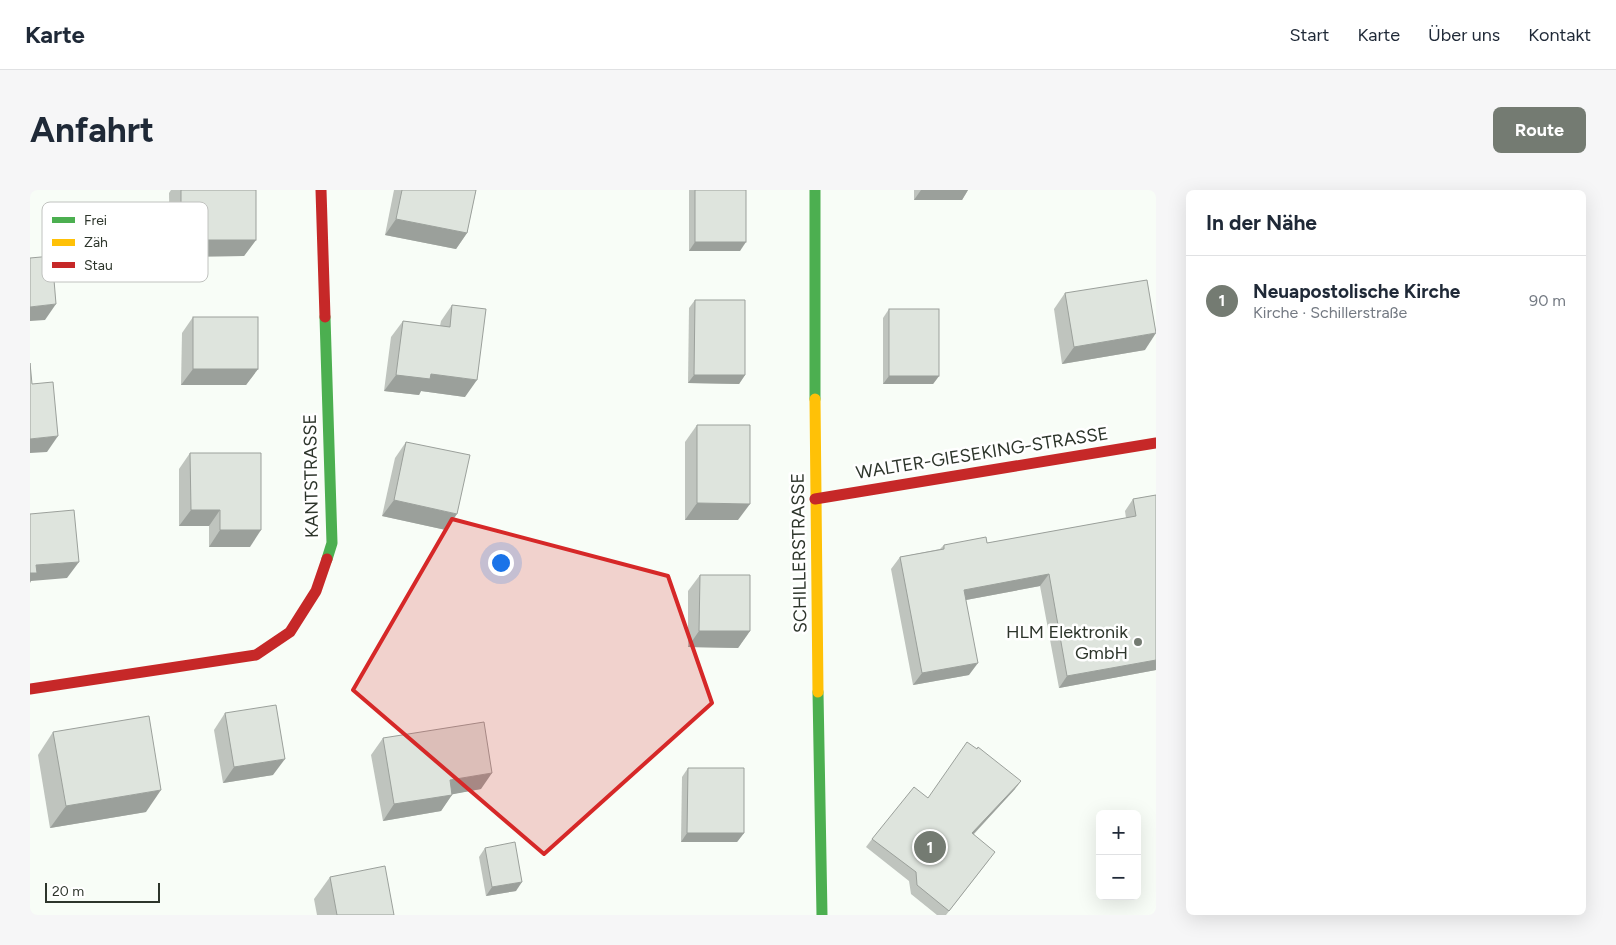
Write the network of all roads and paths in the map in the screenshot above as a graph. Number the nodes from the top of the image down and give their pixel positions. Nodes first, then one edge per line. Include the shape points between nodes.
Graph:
1 (321, 190) edge
2 (815, 190) edge
3 (1156, 443) edge
4 (815, 499) junction
5 (30, 690) edge
6 (822, 915) edge

1 - 5 street, KANTSTRASSE via 332,544 316,591 290,632 256,655
2 - 4 street, SCHILLERSTRASSE
3 - 4 street, WALTER-GIESEKING-STRASSE
4 - 6 street, SCHILLERSTRASSE

